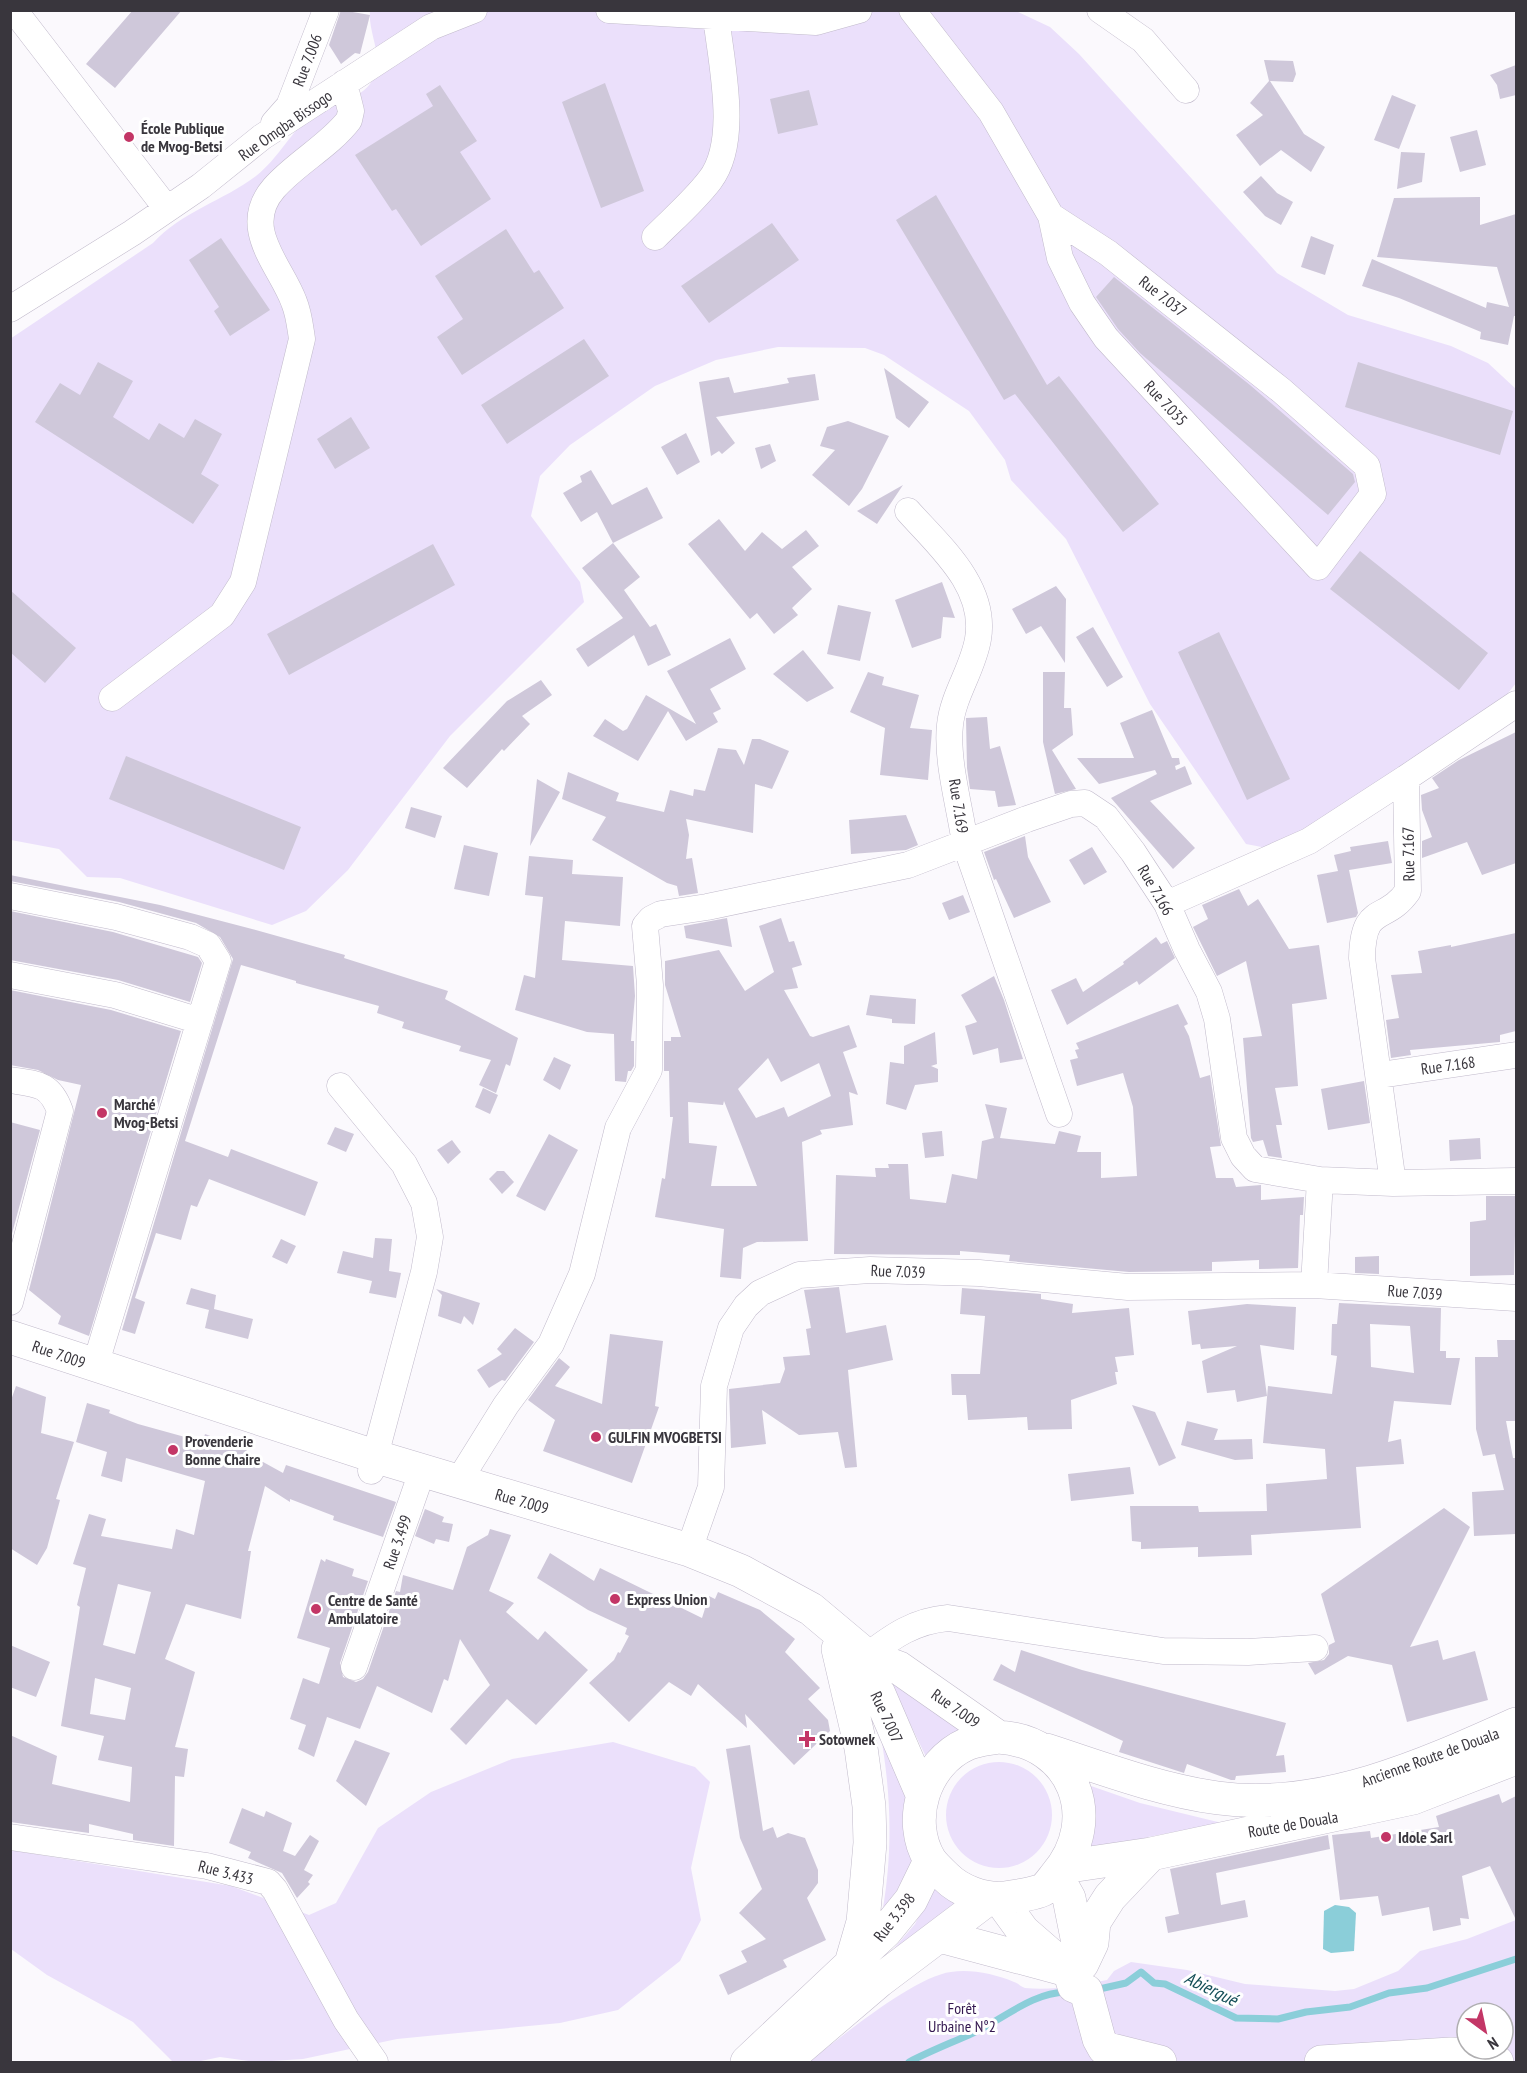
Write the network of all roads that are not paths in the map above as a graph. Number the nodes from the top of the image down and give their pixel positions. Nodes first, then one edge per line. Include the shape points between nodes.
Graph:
1 (14, 10) edge
2 (326, 10) edge
3 (474, 10) edge
4 (609, 10) edge
5 (859, 10) edge
6 (912, 10) edge
7 (1100, 10) edge
8 (716, 16) junction
9 (344, 83) junction
10 (1186, 90) dead end
11 (262, 137) junction
12 (167, 209) junction
13 (1051, 216) junction
14 (655, 237) dead end
15 (10, 309) edge
16 (908, 511) dead end
17 (1318, 567) joint
18 (112, 698) dead end
19 (1516, 704) edge
20 (1406, 778) junction
21 (965, 843) junction
22 (10, 896) edge
23 (1167, 904) junction
24 (10, 975) edge
25 (200, 1021) junction
26 (1516, 1054) edge
27 (1380, 1075) junction
28 (10, 1080) edge
29 (340, 1086) dead end
30 (1059, 1114) dead end
31 (1320, 1180) junction
32 (1516, 1181) edge
33 (1393, 1183) junction
34 (1314, 1286) junction
35 (1516, 1298) edge
36 (10, 1302) edge
37 (10, 1337) edge
38 (10, 1354) edge
39 (95, 1366) junction
40 (374, 1464) junction
41 (458, 1482) junction
42 (417, 1486) junction
43 (689, 1550) junction
44 (1315, 1648) dead end
45 (852, 1652) junction
46 (354, 1667) dead end
47 (1516, 1724) edge
48 (998, 1737) junction
49 (1042, 1749) junction
50 (1516, 1758) edge
51 (922, 1794) junction
52 (10, 1837) edge
53 (1151, 1854) junction
54 (930, 1861) junction
55 (1060, 1871) junction
56 (994, 1898) junction
57 (940, 1936) junction
58 (850, 1967) junction
59 (1077, 1977) junction
60 (1104, 2050) edge
61 (793, 2054) edge
62 (375, 2062) edge
63 (747, 2062) edge
64 (1160, 2062) edge
65 (1321, 2062) edge
66 (1497, 2062) edge

1 - 12 street
2 - 11 street, Rue 7.006 via 289,106
3 - 9 street, Rue Omgba Bissogo via 431,27
4 - 8 street
5 - 8 street via 816,22
6 - 13 street, Rue 7.037 via 991,112
7 - 10 street via 1143,40
8 - 14 street via 726,121 724,150 711,179
9 - 11 street, Rue Omgba Bissogo
9 - 18 street via 351,111 349,120 284,177 271,191 262,211 261,234 294,301 302,339 243,582 222,615
11 - 12 street, Rue Omgba Bissogo
12 - 15 street, Rue Omgba Bissogo
13 - 17 street, Rue 7.035 via 1060,258 1082,303 1107,338
13 - 17 street, Rue 7.037 via 1108,253 1196,321 1367,466 1373,494
16 - 21 street, Rue 7.169 via 962,571 975,601 978,638 949,728
19 - 20 street
20 - 23 street via 1309,841
20 - 27 street, Rue 7.167 via 1408,891 1367,924 1362,936
21 - 23 street, Rue 7.166 via 1060,808 1085,803 1106,817
21 - 30 street, Rue 7.169
21 - 41 street, Rue 7.166 via 908,865 661,914 645,926 650,984 649,1070 618,1128 582,1274 552,1344 506,1405
22 - 25 street via 155,926 208,945 218,961
23 - 31 street, Rue 7.166 via 1209,992 1217,1019 1234,1138 1243,1156 1255,1169
24 - 25 street via 115,995
25 - 39 street
26 - 27 street, Rue 7.168
27 - 33 street, Rue 7.167
28 - 36 street via 44,1086 60,1111
29 - 40 street via 404,1164 424,1203 430,1237
31 - 33 street, Rue 7.166
31 - 34 street
32 - 33 street, Rue 7.166
34 - 35 street, Rue 7.039
34 - 43 street, Rue 7.039 via 1128,1287 979,1273 870,1270 799,1275 777,1283 746,1306 723,1352 714,1386 711,1487
37 - 39 main road, Rue 7.009
38 - 40 main road, Rue 7.009
39 - 40 main road, Rue 7.009
40 - 41 main road, Rue 7.009
40 - 42 main road, Rue 7.009
41 - 43 main road, Rue 7.009
42 - 45 main road, Rue 7.009 via 641,1550 735,1585 781,1606
42 - 46 street, Rue 3.499
43 - 45 main road, Rue 7.009 via 741,1571 811,1609
44 - 45 street via 1248,1653 1163,1651 948,1618 910,1626
45 - 48 main road, Rue 7.009 via 899,1668
45 - 51 main road, Rue 7.007 via 879,1694
45 - 58 main road via 870,1834 863,1922
47 - 49 main road, Ancienne Route de Douala via 1408,1769 1342,1789 1272,1800 1218,1798 1150,1784
48 - 49 main road, Route de Douala
48 - 51 main road, Route de Douala via 967,1744 947,1756
49 - 55 main road, Route de Douala via 1063,1767 1080,1817 1076,1843
50 - 53 main road, Route de Douala via 1413,1798
51 - 54 main road, Route de Douala via 919,1828
52 - 62 street, Rue 3.433 via 207,1866 268,1882 346,2020
53 - 55 main road, Route de Douala
53 - 59 main road via 1110,1898 1094,1922 1092,1943
54 - 56 main road, Route de Douala via 956,1886
54 - 58 main road, Rue 3.398 via 911,1900
55 - 56 main road, Route de Douala via 1043,1891
55 - 59 main road via 1069,1898
56 - 57 main road, Route de Douala
56 - 59 main road via 1023,1931
57 - 59 main road
57 - 61 main road, Route de Douala via 879,1981
58 - 63 main road
59 - 60 main road
60 - 64 main road
65 - 66 main road via 1451,2054

